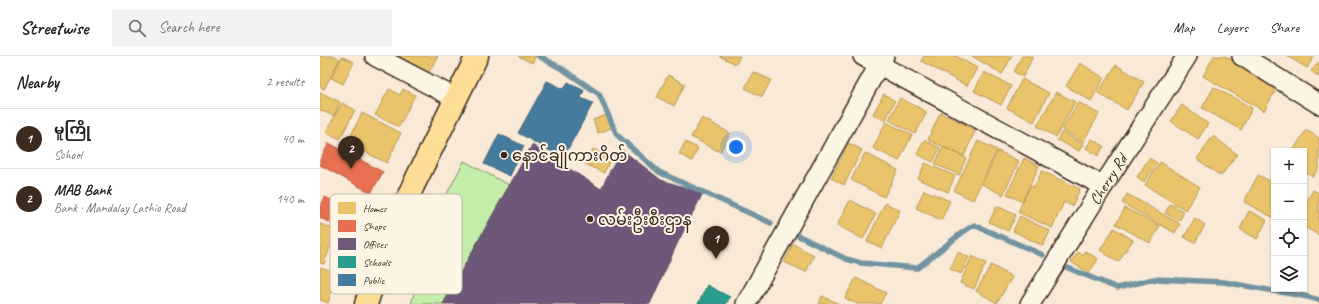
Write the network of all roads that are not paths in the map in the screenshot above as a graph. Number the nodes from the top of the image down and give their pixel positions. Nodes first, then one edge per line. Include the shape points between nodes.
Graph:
1 (375, 56) edge
2 (477, 56) edge
3 (1187, 56) edge
4 (1242, 56) edge
5 (875, 59) edge
6 (457, 99) junction
7 (1319, 104) edge
8 (1103, 186) junction
9 (409, 194) edge
10 (369, 294) edge
11 (366, 304) edge
12 (746, 304) edge
13 (1030, 304) edge

1 - 6 street
2 - 6 highway
3 - 8 street, Cherry Rd
4 - 7 street
5 - 8 street
5 - 12 street
6 - 9 highway
8 - 13 street, Cherry Rd
10 - 11 highway

